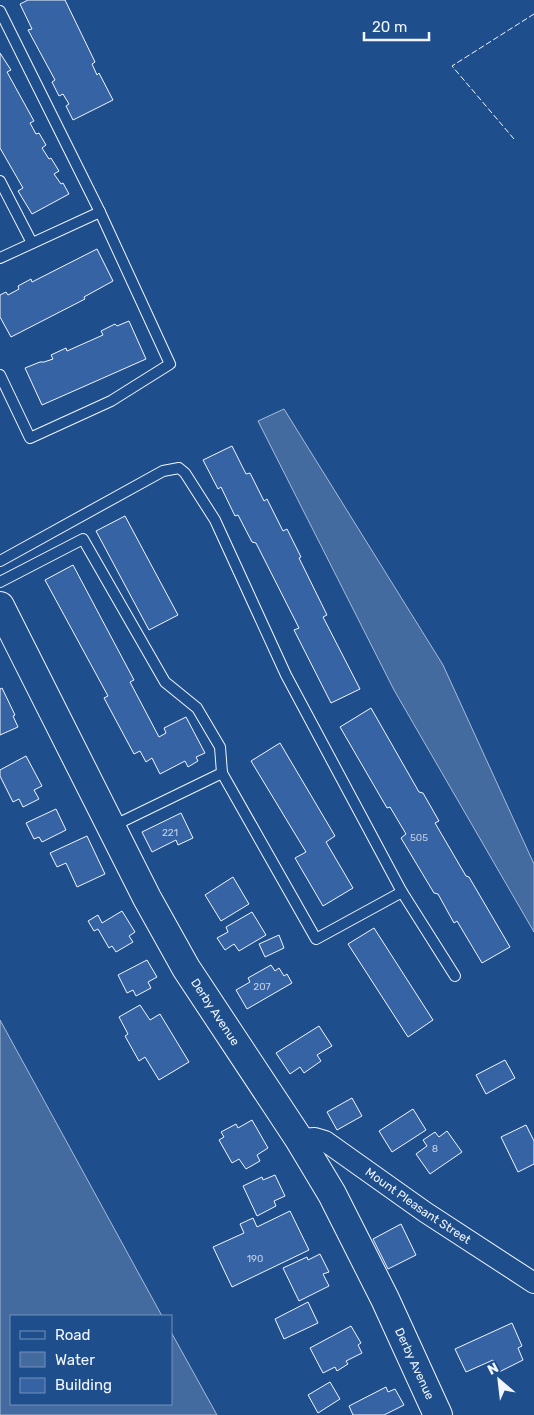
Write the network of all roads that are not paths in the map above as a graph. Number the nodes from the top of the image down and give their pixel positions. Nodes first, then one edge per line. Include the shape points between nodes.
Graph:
1 (0, 11) edge
2 (0, 181) edge
3 (100, 212) junction
4 (32, 243) junction
5 (0, 258) edge
6 (0, 375) edge
7 (0, 561) edge
8 (0, 582) edge
9 (0, 606) edge
10 (222, 773) junction
11 (111, 827) junction
12 (402, 892) junction
13 (455, 976) dead end
14 (299, 1139) junction
15 (534, 1283) edge
16 (438, 1415) edge

1 - 3 lane
2 - 4 lane
3 - 4 lane
3 - 6 lane via 170,364 110,401 30,438
4 - 5 lane
7 - 12 lane via 163,471 179,468 215,520 286,675
8 - 10 lane via 83,539 165,682 197,708 211,731 220,747
9 - 11 main road, Derby Avenue
10 - 11 lane
10 - 12 lane via 316,939
11 - 14 main road, Derby Avenue via 186,968
12 - 13 lane
14 - 15 street, Mount Pleasant Street via 325,1141 425,1212
14 - 16 main road, Derby Avenue via 363,1255

